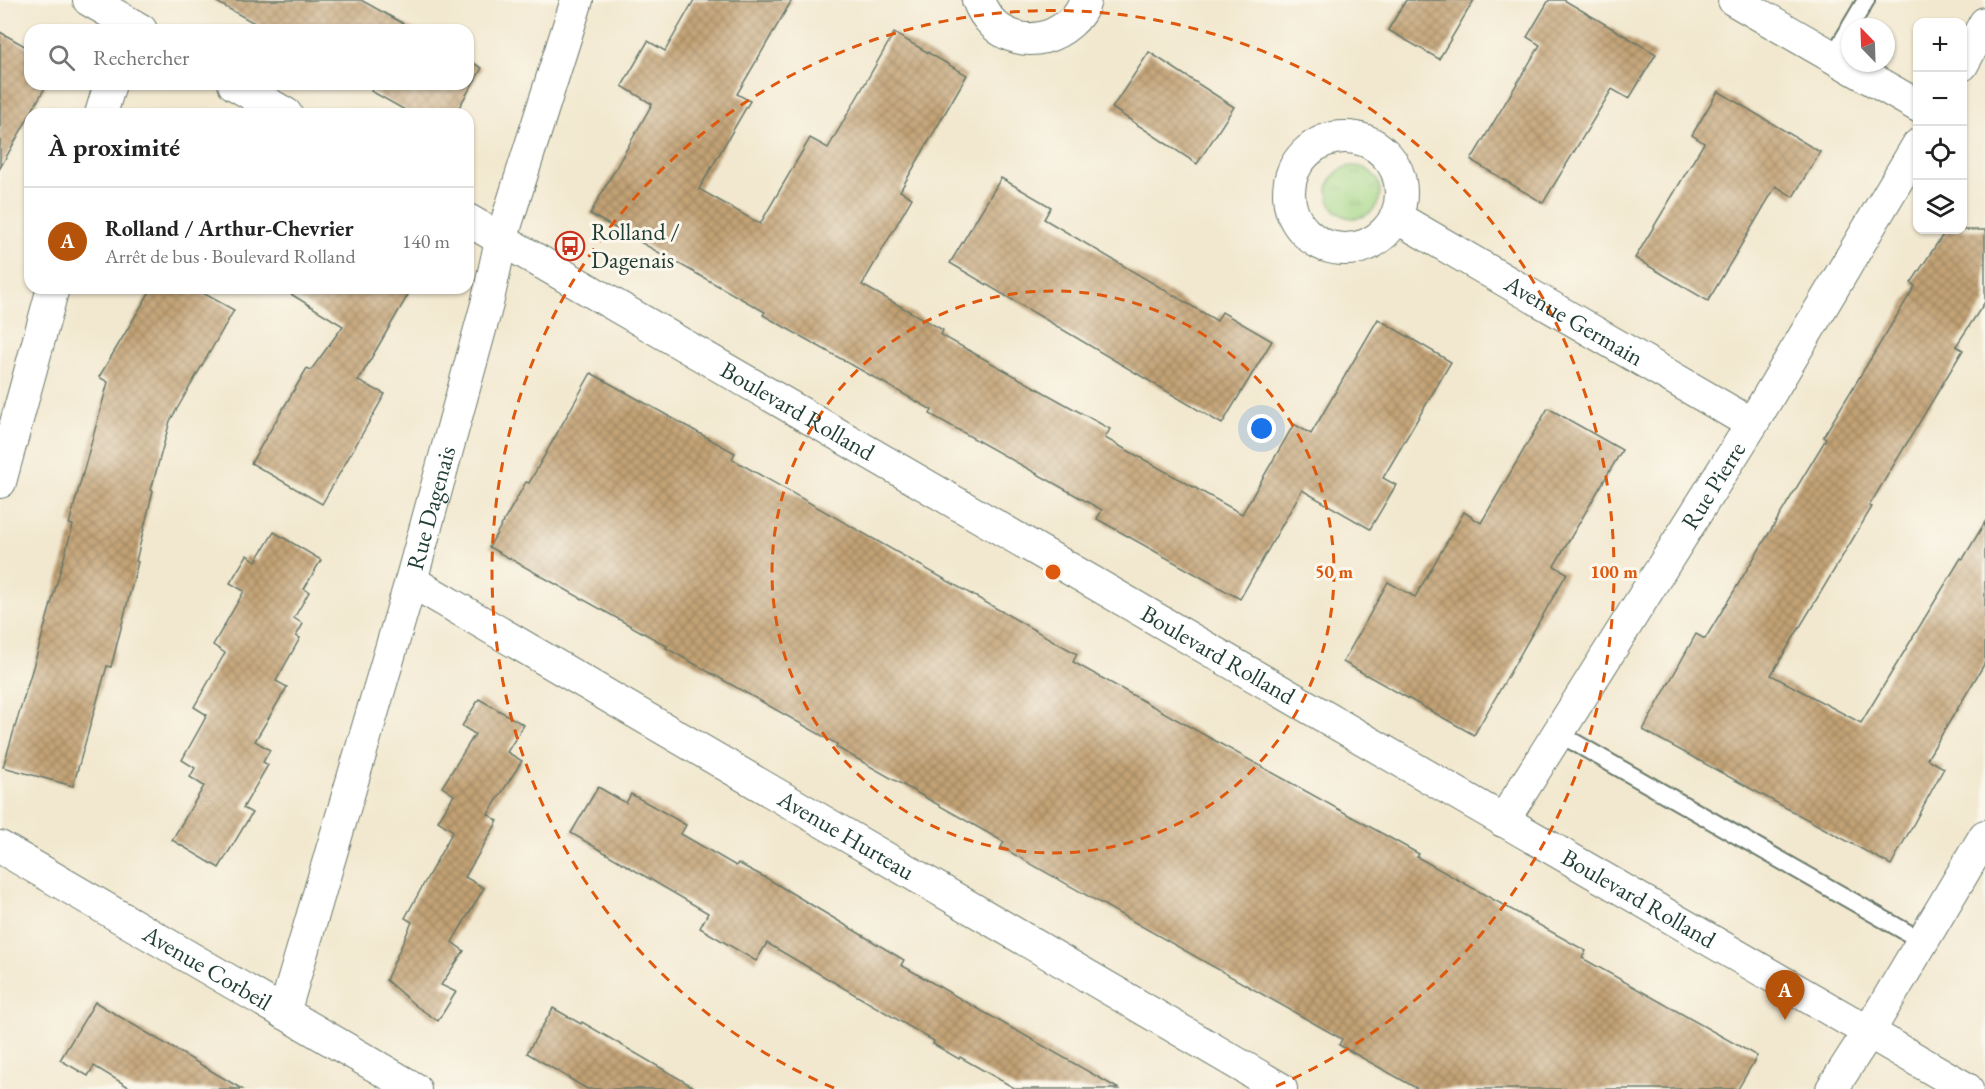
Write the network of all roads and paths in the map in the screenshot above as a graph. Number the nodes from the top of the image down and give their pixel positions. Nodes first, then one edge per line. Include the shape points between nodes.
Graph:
1 (89, 0) edge
2 (577, 0) edge
3 (978, 0) edge
4 (1085, 0) edge
5 (1734, 0) edge
6 (1866, 0) edge
7 (1855, 18) edge
8 (131, 20) edge
9 (1985, 23) edge
10 (1841, 43) edge
11 (1967, 56) edge
12 (1833, 57) junction
13 (108, 90) edge
14 (244, 90) edge
15 (1913, 104) edge
16 (103, 108) edge
17 (276, 108) edge
18 (1913, 152) edge
19 (1396, 217) dead end
20 (474, 224) edge
21 (501, 240) junction
22 (51, 294) edge
23 (1752, 424) junction
24 (0, 482) edge
25 (411, 581) junction
26 (1558, 733) junction
27 (1503, 821) junction
28 (1985, 837) edge
29 (0, 848) edge
30 (1922, 941) junction
31 (284, 1013) junction
32 (1868, 1033) junction
33 (415, 1089) edge
34 (1281, 1089) edge
35 (1832, 1089) edge
36 (1967, 1089) edge

1 - 8 street
2 - 21 street, Rue Dagenais
3 - 4 street via 994,26 1026,39 1044,38 1060,31 1074,19
5 - 12 street
6 - 7 lane
9 - 11 street
10 - 12 lane
12 - 15 street
13 - 16 street
14 - 17 street
18 - 23 street, Rue Pierre
19 - 23 street, Avenue Germain
20 - 21 street, Boulevard Rolland
21 - 25 street, Rue Dagenais
21 - 27 street, Boulevard Rolland
22 - 24 street
23 - 26 street, Rue Pierre
25 - 31 street, Rue Dagenais
25 - 34 street, Avenue Hurteau
26 - 27 street, Rue Pierre
26 - 30 lane
27 - 32 street, Boulevard Rolland
28 - 30 street
29 - 31 street, Avenue Corbeil
30 - 32 street
31 - 33 street, Avenue Corbeil
32 - 35 street
32 - 36 street, Boulevard Rolland

